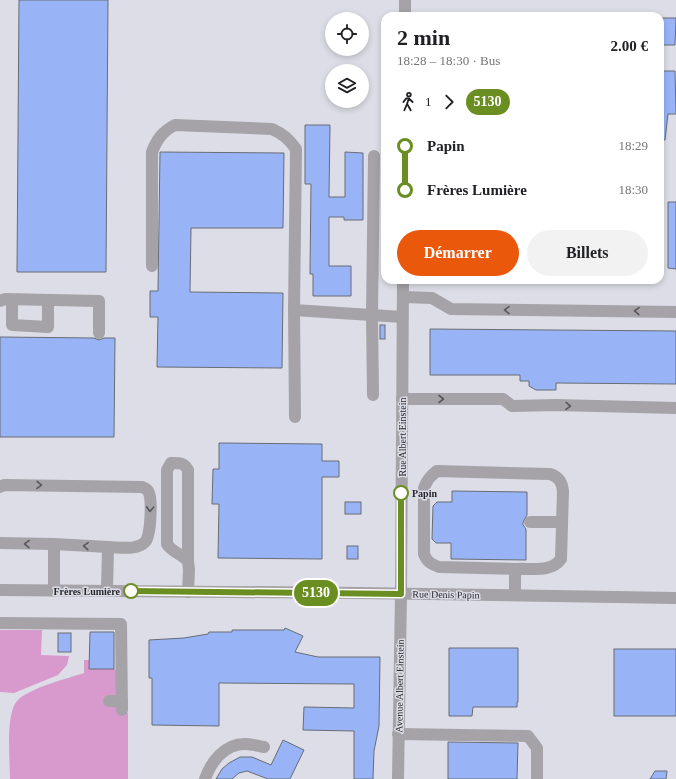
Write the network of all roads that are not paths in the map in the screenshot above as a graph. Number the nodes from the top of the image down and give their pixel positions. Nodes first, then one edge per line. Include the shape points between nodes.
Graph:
1 (406, 0) edge
2 (405, 12) edge
3 (374, 156) dead end
4 (152, 266) dead end
5 (403, 284) edge
6 (403, 297) junction
7 (12, 300) junction
8 (48, 300) junction
9 (0, 301) edge
10 (294, 310) junction
11 (676, 312) edge
12 (372, 316) junction
13 (402, 317) junction
14 (99, 333) dead end
15 (374, 395) dead end
16 (402, 399) junction
17 (676, 408) edge
18 (295, 417) dead end
19 (0, 487) edge
20 (530, 522) dead end
21 (562, 522) junction
22 (0, 543) edge
23 (54, 544) junction
24 (108, 547) junction
25 (188, 561) junction
26 (515, 569) junction
27 (0, 590) edge
28 (54, 591) junction
29 (107, 591) junction
30 (188, 592) junction
31 (401, 594) junction
32 (515, 595) junction
33 (676, 598) edge
34 (0, 622) edge
35 (109, 701) dead end
36 (398, 734) junction
37 (264, 747) dead end
38 (205, 779) edge
39 (398, 779) edge
40 (537, 779) edge

1 - 2 street
3 - 12 street
4 - 10 street via 152,152 165,130 175,125 272,129 282,133 296,149
5 - 6 street, Rue Albert Einstein
11 -> 6 street via 451,309 432,298
6 - 13 street, Rue Albert Einstein
7 - 8 street
7 - 8 street via 12,325 48,327
7 - 9 street
8 - 14 street via 99,301
10 - 12 street
10 - 18 street
12 - 13 street
12 - 15 street
13 - 16 street, Rue Albert Einstein
16 -> 17 street via 502,399 512,406
16 - 31 street, Rue Albert Einstein
19 -> 24 street via 142,486 147,489 150,503 148,538 137,547
20 - 21 street
21 - 26 street via 561,559 557,565 548,568
21 - 26 street via 563,491 562,484 556,476 437,471 433,474 424,488 426,559 439,567
23 -> 22 street
24 -> 23 street
23 - 28 street
24 - 29 street
25 - 25 street via 188,470 183,463 171,463 167,470 167,544
25 - 30 street
26 - 32 street
27 - 28 street, Rue Denis Papin
28 - 29 street, Rue Denis Papin
29 - 30 street, Rue Denis Papin
30 - 31 street, Rue Denis Papin
31 - 32 street, Rue Denis Papin
31 - 36 street, Avenue Albert Einstein
32 - 33 street, Rue Denis Papin
34 - 35 street via 121,624 122,705
36 - 39 street, Avenue Albert Einstein
36 - 40 street via 528,736 537,748
37 - 38 street via 245,744 224,751 214,760

